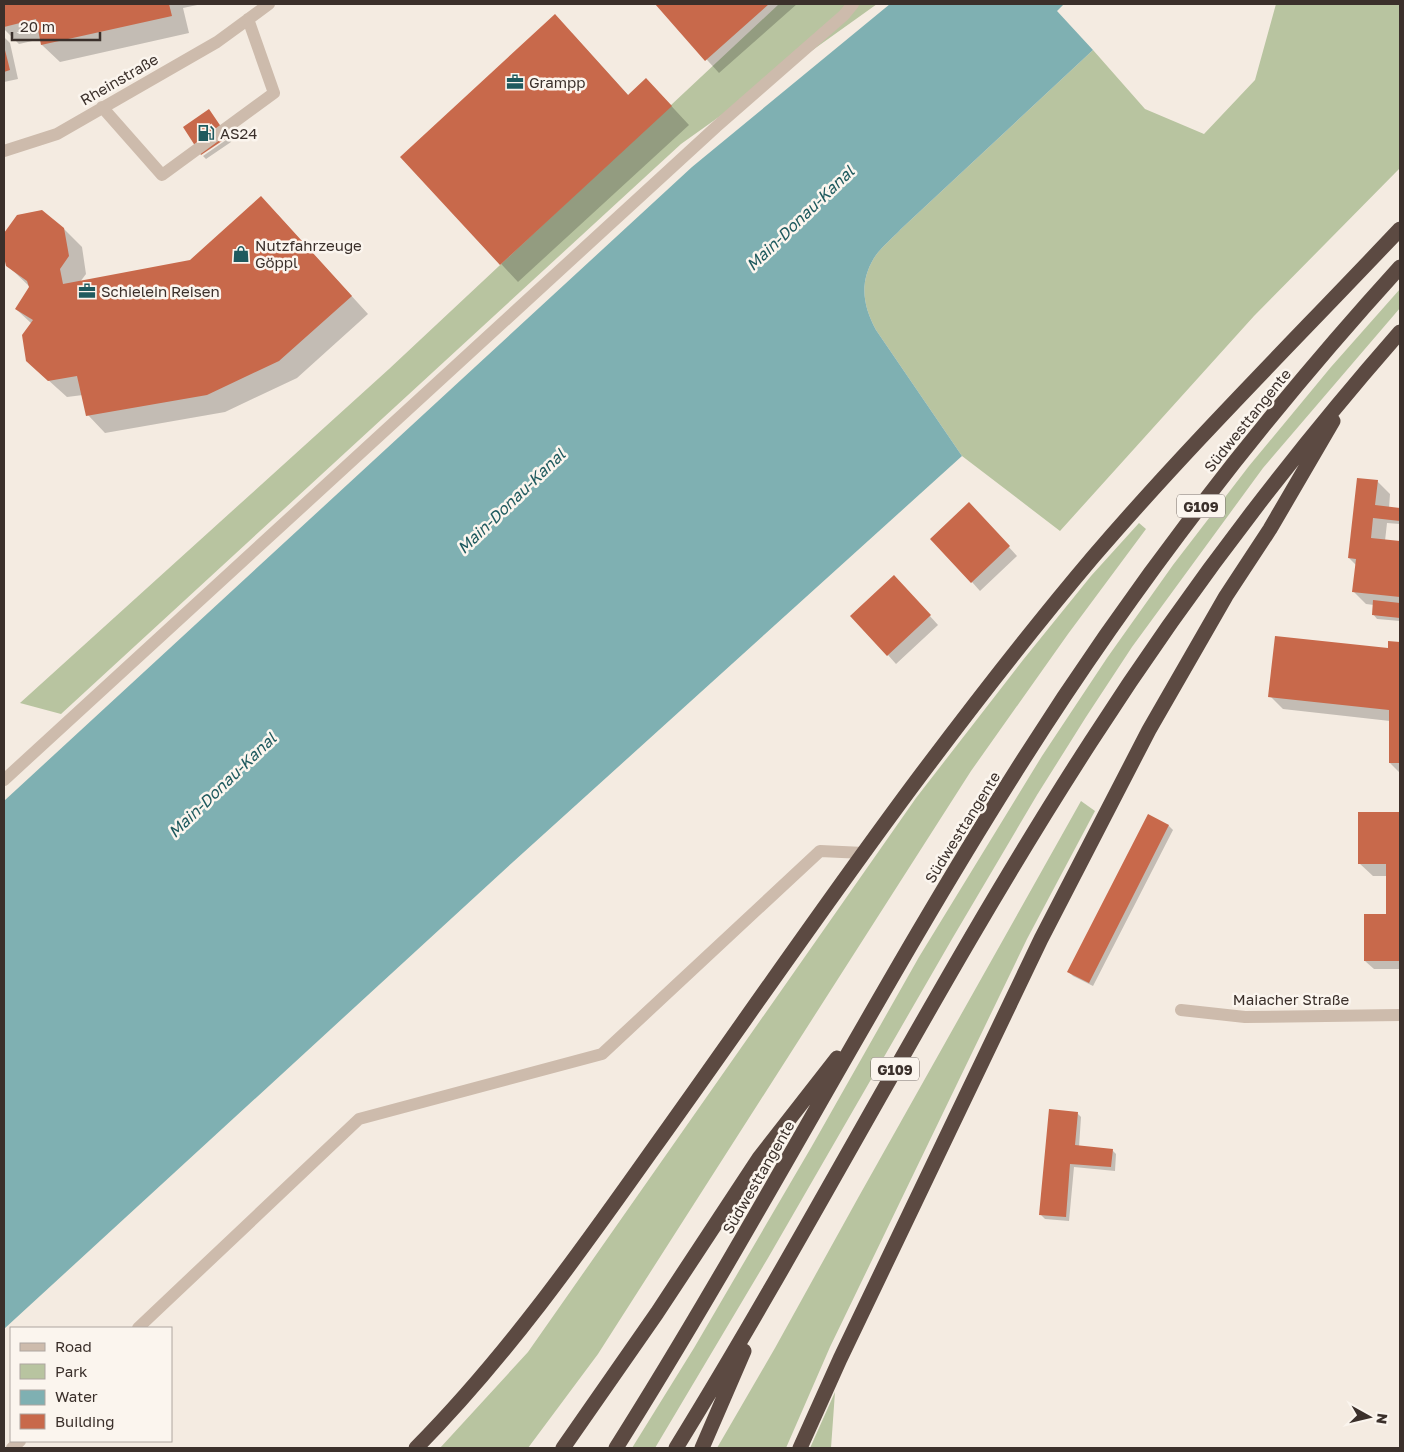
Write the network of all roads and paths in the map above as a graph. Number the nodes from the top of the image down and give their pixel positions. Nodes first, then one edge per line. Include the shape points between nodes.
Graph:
1 (269, 4) edge
2 (853, 4) edge
3 (248, 20) junction
4 (102, 107) junction
5 (4, 151) edge
6 (1400, 229) edge
7 (1400, 267) edge
8 (1400, 332) edge
9 (1356, 382) junction
10 (4, 780) edge
11 (864, 853) junction
12 (1181, 1010) dead end
13 (1400, 1015) edge
14 (866, 1022) junction
15 (767, 1297) junction
16 (139, 1327) edge
17 (416, 1448) edge
18 (564, 1448) edge
19 (616, 1448) edge
20 (676, 1448) edge
21 (702, 1448) edge
22 (800, 1448) edge

1 - 3 street, Rheinstraße
2 - 10 street via 844,16 716,127
3 - 4 street, Rheinstraße via 217,42
3 - 4 street via 274,93 162,176
4 - 5 street, Rheinstraße via 57,134
6 - 11 highway via 1094,556 1039,622
7 - 14 highway, Südwesttangente / G109 via 1232,465 1117,619 1022,761
8 - 9 highway, G109
9 - 15 highway, G109 via 1217,558 1089,744 969,942
9 - 22 highway via 1149,730 1041,939
11 - 16 street via 820,851 602,1054 359,1119
11 - 17 highway via 545,1300 476,1384
12 - 13 street, Maiacher Straße via 1245,1017
14 - 18 highway via 758,1158
14 - 19 highway, Südwesttangente / G109 via 772,1188
15 - 20 highway, G109
15 - 21 highway

